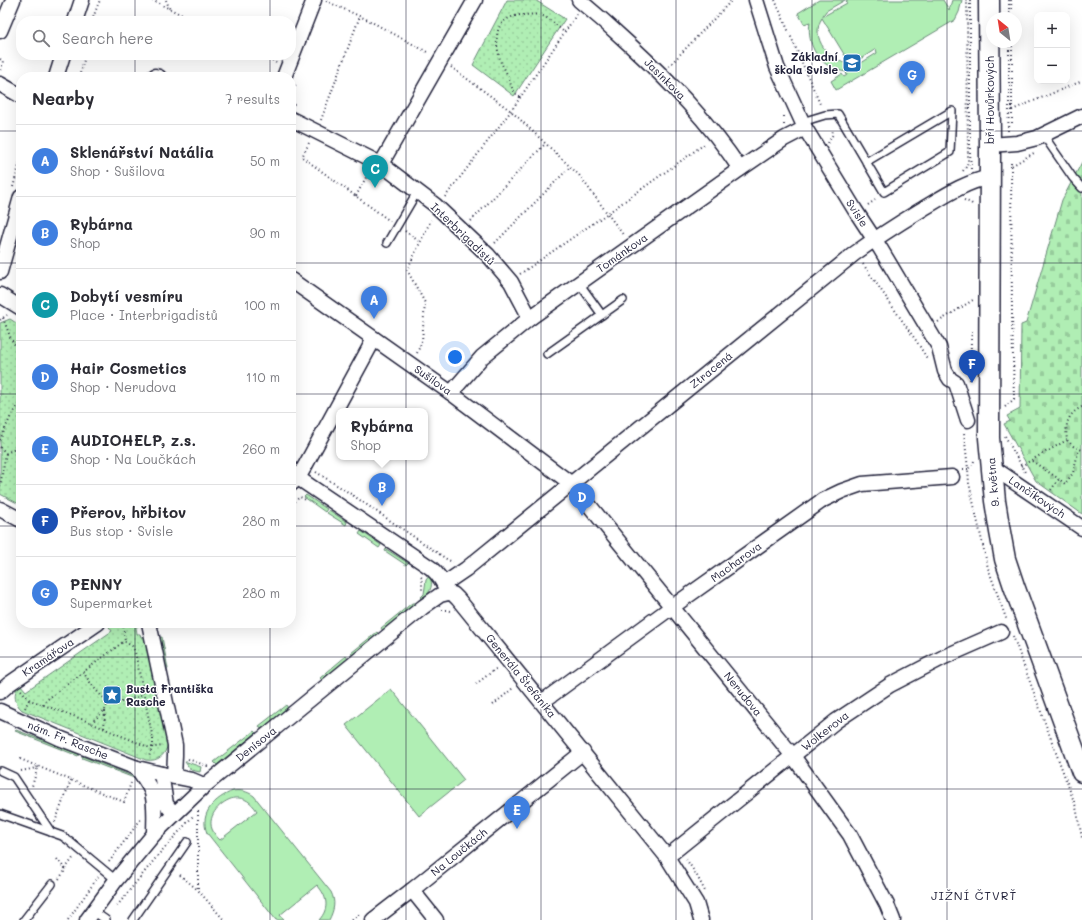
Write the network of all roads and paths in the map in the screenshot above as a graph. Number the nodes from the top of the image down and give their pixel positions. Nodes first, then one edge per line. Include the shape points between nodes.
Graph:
1 (13, 0) edge
2 (82, 0) edge
3 (100, 0) edge
4 (152, 0) edge
5 (166, 0) edge
6 (314, 0) edge
7 (324, 0) edge
8 (475, 0) edge
9 (732, 0) edge
10 (756, 0) edge
11 (774, 0) edge
12 (970, 0) edge
13 (989, 0) edge
14 (1010, 0) edge
15 (580, 4) edge
16 (170, 10) junction
17 (1010, 12) edge
18 (77, 16) edge
19 (93, 16) edge
20 (183, 16) edge
21 (360, 16) junction
22 (0, 31) edge
23 (564, 32) junction
24 (296, 46) edge
25 (1010, 48) edge
26 (1010, 48) edge
27 (441, 59) junction
28 (61, 60) edge
29 (84, 60) edge
30 (291, 60) edge
31 (666, 68) dead end
32 (58, 72) edge
33 (80, 72) edge
34 (286, 72) edge
35 (1082, 81) edge
36 (0, 84) edge
37 (16, 93) edge
38 (520, 97) junction
39 (820, 104) dead end
40 (1012, 110) junction
41 (511, 111) junction
42 (783, 111) dead end
43 (1082, 116) edge
44 (296, 121) edge
45 (1009, 123) dead end
46 (804, 125) junction
47 (1012, 125) dead end
48 (782, 128) dead end
49 (316, 131) junction
50 (1044, 136) junction
51 (712, 138) dead end
52 (545, 144) junction
53 (990, 145) junction
54 (1039, 150) dead end
55 (866, 162) junction
56 (378, 163) junction
57 (570, 167) junction
58 (740, 169) junction
59 (975, 173) junction
60 (1082, 188) edge
61 (416, 192) junction
62 (356, 196) junction
63 (875, 200) dead end
64 (960, 200) dead end
65 (865, 206) dead end
66 (437, 208) junction
67 (976, 208) dead end
68 (608, 213) junction
69 (16, 215) edge
70 (469, 224) dead end
71 (397, 226) junction
72 (874, 239) junction
73 (628, 240) dead end
74 (387, 242) dead end
75 (420, 242) junction
76 (492, 245) dead end
77 (860, 260) dead end
78 (0, 272) edge
79 (518, 275) dead end
80 (579, 283) junction
81 (296, 284) edge
82 (0, 295) edge
83 (978, 298) dead end
84 (623, 300) dead end
85 (16, 305) edge
86 (7, 314) dead end
87 (602, 315) junction
88 (3, 318) junction
89 (530, 318) junction
90 (0, 320) edge
91 (973, 326) dead end
92 (928, 329) junction
93 (374, 339) junction
94 (16, 346) edge
95 (546, 354) dead end
96 (414, 358) dead end
97 (928, 361) dead end
98 (970, 384) dead end
99 (451, 393) junction
100 (1082, 407) edge
101 (16, 409) edge
102 (1003, 409) dead end
103 (966, 425) joint
104 (1004, 433) dead end
105 (0, 440) edge
106 (1066, 440) junction
107 (0, 447) edge
108 (1081, 449) edge
109 (16, 450) edge
110 (6, 453) junction
111 (1032, 460) junction
112 (1022, 466) junction
113 (992, 467) junction
114 (312, 470) dead end
115 (296, 473) edge
116 (956, 473) joint
117 (1029, 479) dead end
118 (1059, 479) junction
119 (296, 480) edge
120 (571, 484) junction
121 (0, 486) edge
122 (1049, 493) dead end
123 (296, 500) edge
124 (310, 503) dead end
125 (0, 509) edge
126 (16, 517) edge
127 (1082, 528) edge
128 (456, 563) dead end
129 (415, 574) dead end
130 (446, 588) junction
131 (419, 595) dead end
132 (672, 607) junction
133 (440, 610) dead end
134 (452, 612) dead end
135 (91, 628) edge
136 (124, 628) edge
137 (150, 628) edge
138 (1001, 632) dead end
139 (125, 642) junction
140 (83, 672) junction
141 (502, 672) dead end
142 (510, 682) dead end
143 (476, 684) dead end
144 (18, 686) dead end
145 (0, 692) edge
146 (144, 695) junction
147 (29, 700) junction
148 (109, 700) junction
149 (542, 702) junction
150 (42, 705) junction
151 (493, 705) dead end
152 (105, 710) junction
153 (0, 711) edge
154 (24, 711) dead end
155 (91, 723) junction
156 (104, 729) junction
157 (167, 745) dead end
158 (152, 747) junction
159 (583, 752) junction
160 (793, 756) junction
161 (20, 759) dead end
162 (213, 761) dead end
163 (207, 766) dead end
164 (38, 767) junction
165 (2, 771) dead end
166 (1082, 772) edge
167 (136, 774) junction
168 (11, 775) junction
169 (168, 776) junction
170 (71, 780) junction
171 (203, 787) junction
172 (28, 797) junction
173 (203, 806) dead end
174 (198, 812) junction
175 (0, 814) edge
176 (174, 814) junction
177 (143, 816) dead end
178 (51, 832) junction
179 (132, 832) junction
180 (135, 834) dead end
181 (154, 834) junction
182 (187, 842) dead end
183 (77, 853) dead end
184 (667, 857) junction
185 (57, 859) dead end
186 (108, 863) dead end
187 (65, 869) junction
188 (98, 876) dead end
189 (180, 876) dead end
190 (116, 880) junction
191 (52, 884) joint
192 (198, 890) junction
193 (412, 890) junction
194 (117, 906) dead end
195 (369, 915) edge
196 (90, 916) edge
197 (24, 920) edge
198 (68, 920) edge
199 (106, 920) edge
200 (133, 920) edge
201 (224, 920) edge
202 (352, 920) edge
203 (436, 920) edge
204 (701, 920) edge
205 (893, 920) edge

1 - 22 street
2 - 18 street
3 - 19 path
4 - 16 path
5 - 16 path
6 - 24 street
7 - 21 path
8 - 27 street
9 - 31 path
10 - 46 street, Svisle via 777,67
11 - 39 path
12 - 59 path via 970,162
13 - 53 main road, bří Hovůrkových
14 - 17 path
15 - 23 path
15 - 58 street, Jasínkova via 606,24 666,79 720,139
16 - 20 path
21 - 27 path
21 - 49 path
23 - 38 path
23 - 38 path via 544,16 534,14 509,18 498,28 497,46 501,62 511,87
25 - 40 path
26 - 45 path
27 - 41 path
27 - 56 street
28 - 32 street
29 - 33 path
30 - 34 street
35 - 40 path
36 - 37 street
38 - 41 path
40 - 47 path
41 - 52 path
41 - 66 path
42 - 48 path
43 - 50 street
44 - 49 street, Interbrigadistů
46 - 55 lane via 825,115 838,114
46 - 58 street, Tománkova
46 - 72 street, Svisle
49 - 56 street, Interbrigadistů
49 - 62 path via 302,157
50 - 53 street via 1023,142
50 - 60 lane
51 - 68 path
52 - 57 path
52 - 70 path
53 - 59 main road, bří Hovůrkových
54 - 102 path via 1011,164 1014,399
55 - 55 lane via 899,142 952,111 950,152 884,192
56 - 61 street, Interbrigadistů
56 - 62 path
57 - 68 path
57 - 76 path
58 - 80 street, Tománkova
59 - 72 street, Ztracená via 951,192
59 - 113 main road, 9. května
61 - 66 street, Interbrigadistů
61 - 71 lane
62 - 71 path
63 - 65 path
64 - 67 path via 965,200
66 - 75 path
66 - 89 street, Interbrigadistů via 492,260 511,282
68 - 73 path
68 - 79 path
69 - 78 street
71 - 74 lane
71 - 75 path
72 - 92 street, Svisle
72 - 120 street, Ztracená
75 - 96 path via 407,270 425,303 422,341
77 - 97 path
80 - 87 lane
80 - 89 street, Tománkova
81 - 93 street, Sušilova
82 - 85 street
83 - 92 path
84 - 87 lane
86 - 88 path
87 - 95 lane
88 - 90 path
88 - 94 path
89 - 99 street, Tománkova via 482,357
91 - 98 path via 970,341
92 - 103 street, Svisle via 939,347 950,379 956,383
93 - 99 street, Sušilova
93 - 115 street
99 - 120 street, Sušilova
100 - 106 path via 1071,414 1067,424
101 - 105 path
103 - 116 path via 968,469
104 - 112 path
106 - 108 path
106 - 111 path
107 - 110 path
108 - 118 path via 1073,473 1065,484
109 - 110 path
110 - 121 path
111 - 112 path
111 - 118 path
112 - 117 path
113 - 127 street, Lančíkových
113 - 166 main road, 9. května via 1005,559
114 - 128 path
116 - 132 street, Macharova via 862,484 822,500
118 - 122 path
119 - 130 street, Generála Štefánika via 431,568
120 - 130 street, Ztracená
120 - 132 street, Nerudova
123 - 124 path via 300,497
125 - 126 street
129 - 131 path via 422,578 422,592
130 - 149 street, Generála Štefánika via 458,599
130 - 171 street, Denisova
132 - 149 street, Macharova
132 - 160 street, Nerudova
133 - 134 path
135 - 145 street, Kramářova
136 - 139 path
137 - 169 street via 175,745 176,755
138 - 160 street, Wolkerova via 944,656 890,685 836,721
139 - 140 path
139 - 146 path via 135,650
140 - 148 path via 101,696
140 - 150 path
141 - 143 path via 498,667
142 - 151 path via 514,688
144 - 147 path
146 - 148 path via 117,704
146 - 158 path via 153,739
147 - 150 path
147 - 154 path
148 - 152 path
149 - 159 street, Generála Štefánika
150 - 155 path
152 - 155 path
152 - 156 path
153 - 167 street, nám. Fr. Rasche
155 - 156 path
156 - 158 path
157 - 158 path
158 - 167 path
159 - 184 street, Generála Štefánika
159 - 193 street, Na Loučkách
160 - 184 street, Wolkerova
160 - 205 street, Nerudova via 850,835
161 - 164 path
162 - 163 path
164 - 168 path via 25,771 14,770
164 - 170 path
164 - 172 path
165 - 168 lane
167 - 169 street, nám. Fr. Rasche
167 - 170 path via 124,802
167 - 181 street via 145,780 152,792
168 - 172 lane
169 - 171 street, nám. Fr. Rasche via 194,780
169 - 176 street via 162,779 166,804
170 - 178 path
171 - 176 street, Denisova
172 - 178 lane
173 - 174 path
174 - 192 path
174 - 194 path via 158,853
175 - 178 lane
176 - 181 street, Denisova
177 - 179 path
178 - 190 lane via 69,841
179 - 180 path
179 - 186 path
181 - 190 street, Denisova
182 - 200 lane
183 - 187 path
184 - 204 street, Generála Štefánika via 696,903
185 - 187 path
187 - 191 path via 57,882
188 - 198 path
189 - 192 path
190 - 196 street, Denisova
191 - 197 lane
192 - 201 path
193 - 195 street, Na Loučkách
193 - 203 street
195 - 202 path
196 - 199 lane

